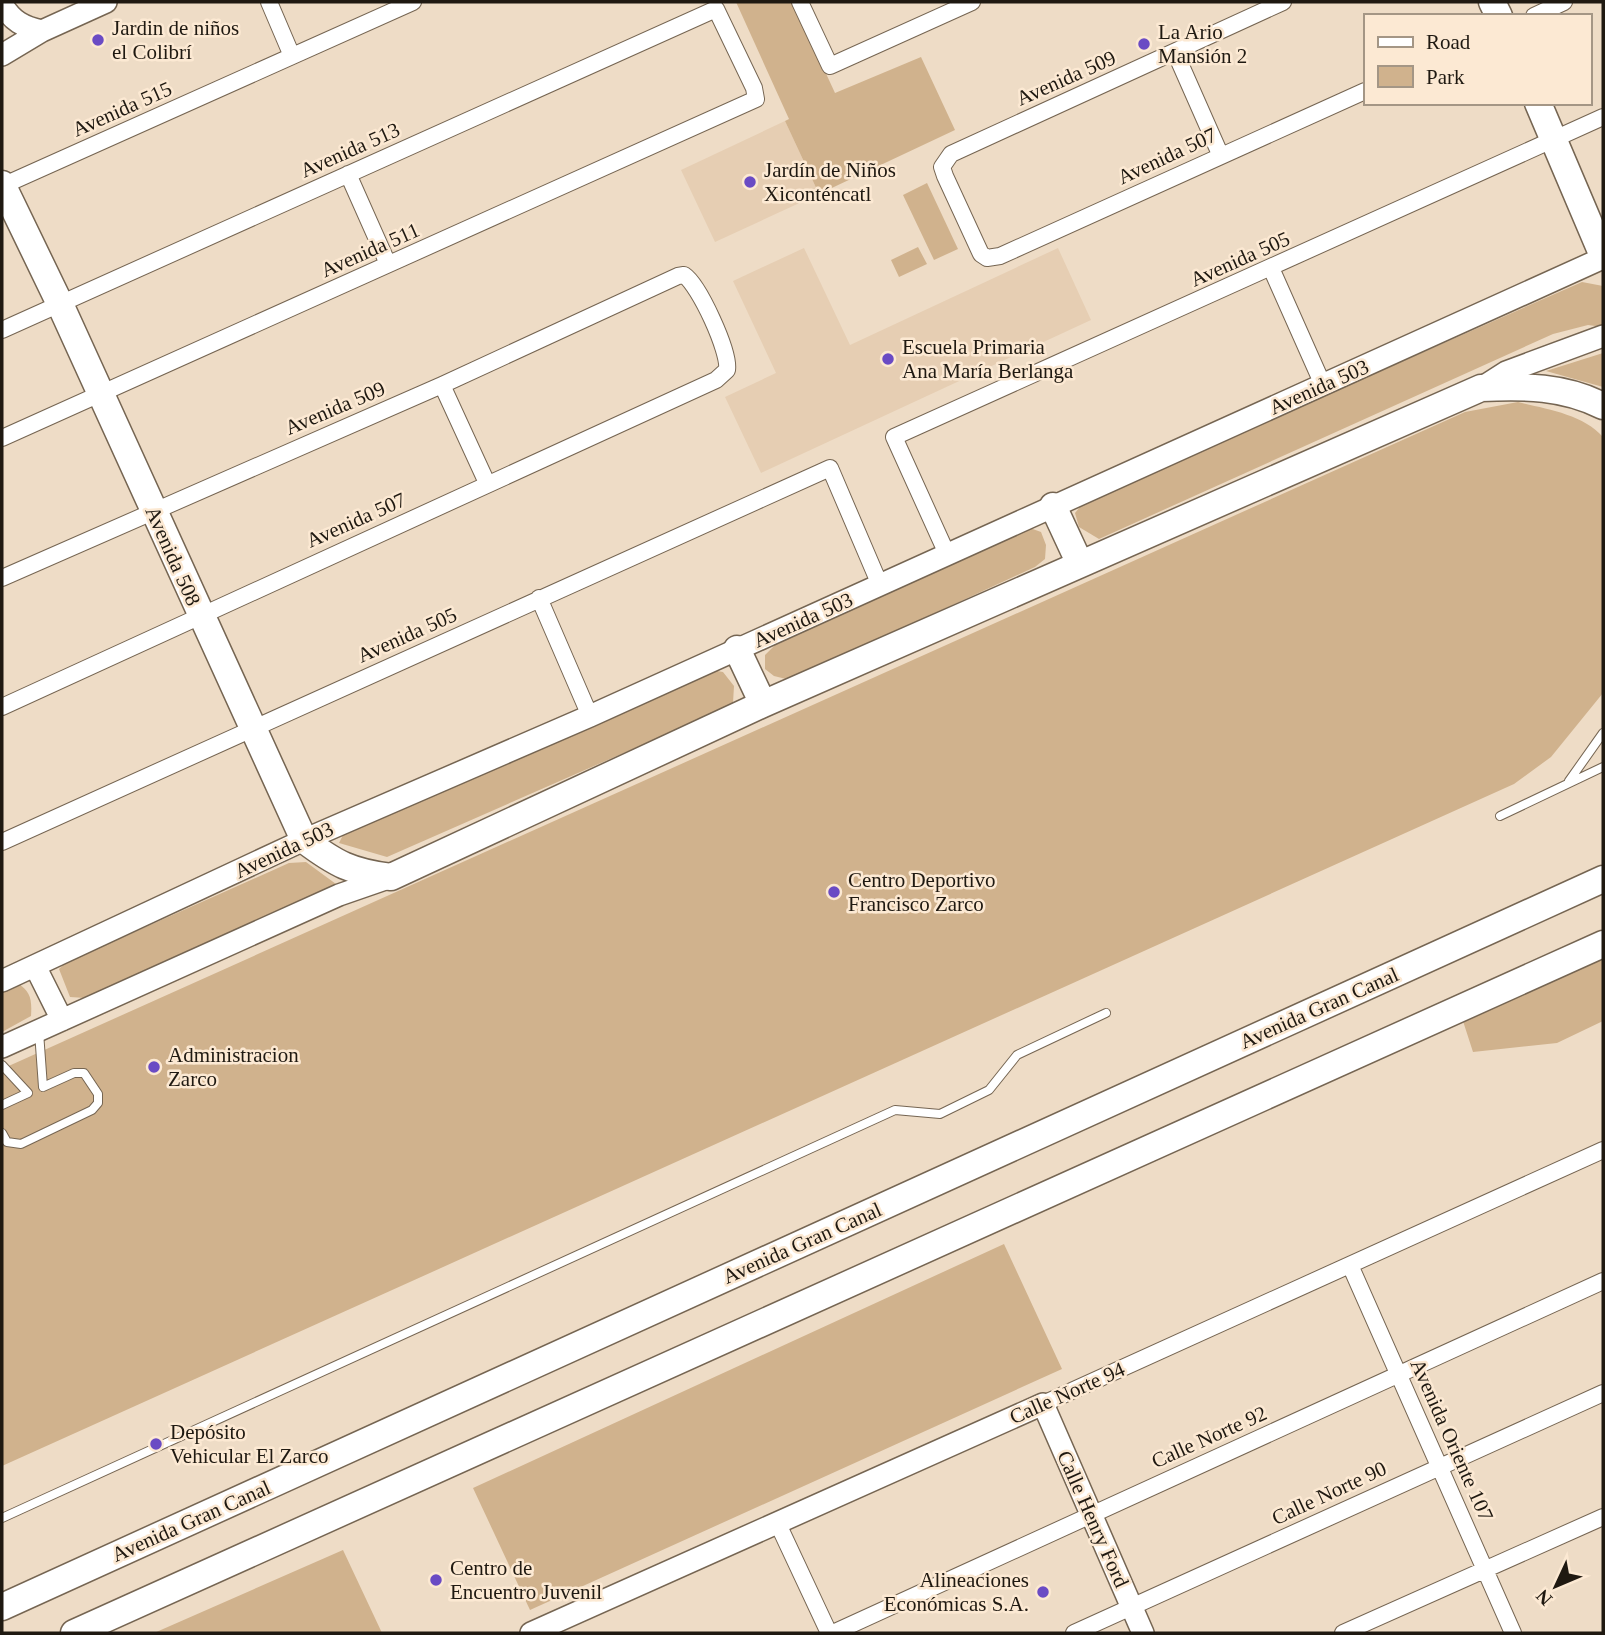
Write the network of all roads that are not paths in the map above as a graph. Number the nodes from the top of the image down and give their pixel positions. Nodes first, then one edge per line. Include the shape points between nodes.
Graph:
1 (106, 2) edge
2 (269, 2) edge
3 (413, 2) edge
4 (800, 2) edge
5 (972, 2) edge
6 (1283, 2) edge
7 (1564, 2) edge
8 (2, 4) edge
9 (716, 9) joint
10 (1538, 14) edge
11 (41, 31) junction
12 (1175, 52) junction
13 (2, 55) edge
14 (292, 56) junction
15 (1364, 90) edge
16 (1539, 105) edge
17 (1603, 117) edge
18 (1553, 139) junction
19 (1220, 154) junction
20 (348, 174) junction
21 (2, 185) edge
22 (1603, 257) edge
23 (987, 258) joint
24 (388, 264) junction
25 (1271, 268) junction
26 (60, 304) junction
27 (2, 330) edge
28 (1603, 336) edge
29 (727, 370) joint
30 (442, 385) junction
31 (1323, 385) junction
32 (1481, 387) junction
33 (101, 394) junction
34 (1603, 406) edge
35 (2, 438) edge
36 (487, 483) junction
37 (1053, 506) junction
38 (153, 510) junction
39 (947, 554) junction
40 (1079, 562) junction
41 (2, 578) edge
42 (880, 585) junction
43 (539, 598) junction
44 (199, 615) junction
45 (737, 649) junction
46 (763, 704) junction
47 (2, 707) edge
48 (590, 716) junction
49 (251, 728) junction
50 (1603, 733) edge
51 (1603, 767) edge
52 (1568, 784) junction
53 (1500, 816) dead end
54 (304, 840) junction
55 (2, 842) edge
56 (391, 877) junction
57 (1603, 878) edge
58 (1603, 944) edge
59 (35, 966) junction
60 (2, 981) edge
61 (1107, 1013) dead end
62 (62, 1020) junction
63 (39, 1031) junction
64 (2, 1048) edge
65 (2, 1065) edge
66 (43, 1087) junction
67 (27, 1093) junction
68 (2, 1105) edge
69 (2, 1133) edge
70 (1603, 1150) edge
71 (1350, 1265) junction
72 (1603, 1281) edge
73 (1400, 1373) junction
74 (1603, 1392) edge
75 (1042, 1404) junction
76 (1441, 1465) junction
77 (1090, 1513) junction
78 (1603, 1517) edge
79 (2, 1518) edge
80 (778, 1524) junction
81 (1484, 1569) junction
82 (1132, 1606) junction
83 (2, 1607) edge
84 (74, 1633) edge
85 (531, 1633) edge
86 (831, 1633) edge
87 (1074, 1633) edge
88 (1143, 1633) edge
89 (1343, 1633) edge
90 (1513, 1633) edge

1 - 11 street
2 - 14 street
3 - 14 street, Avenida 515
4 - 5 street via 830,66
6 - 12 street, Avenida 509
7 - 10 street
8 - 11 street via 12,19
9 - 20 street, Avenida 513
9 - 24 street, Avenida 511 via 756,99
11 - 13 street
12 - 19 street
12 - 23 street, Avenida 509 via 959,149 945,160 944,176
14 - 21 street, Avenida 515
15 - 19 street, Avenida 507
16 - 18 main road
17 - 18 street, Avenida 505
18 - 22 main road
18 - 25 street, Avenida 505
19 - 23 street, Avenida 507 via 1000,257
20 - 24 street
20 - 26 street, Avenida 513
21 - 26 main road, Avenida 508
22 - 31 street, Avenida 503
24 - 33 street, Avenida 511
25 - 31 street
25 - 39 street, Avenida 505 via 894,438
26 - 27 street, Avenida 513
26 - 33 main road, Avenida 508
28 - 32 street via 1506,372
29 - 30 street, Avenida 509 via 727,357 700,296 684,275
29 - 36 street, Avenida 507 via 716,380
30 - 36 street
30 - 38 street, Avenida 509
31 - 37 street, Avenida 503
32 - 34 main road via 1547,388
32 - 40 main road
33 - 35 street, Avenida 511
33 - 38 main road, Avenida 508
36 - 44 street, Avenida 507
37 - 39 street, Avenida 503
37 - 40 main road
38 - 41 street, Avenida 509
38 - 44 main road, Avenida 508
39 - 42 street, Avenida 503
40 - 46 main road
42 - 43 street, Avenida 505 via 830,468
42 - 45 street, Avenida 503
43 - 48 street
43 - 49 street, Avenida 505
44 - 47 street, Avenida 507
44 - 49 main road, Avenida 508
45 - 46 main road
45 - 48 street, Avenida 503
46 - 56 main road
48 - 54 street, Avenida 503
49 - 54 main road, Avenida 508
49 - 55 street, Avenida 505
50 - 52 lane
51 - 52 lane
52 - 53 lane
54 - 56 main road, Avenida 508 via 354,872
54 - 59 street, Avenida 503
56 - 62 street via 339,895
57 - 83 main road, Avenida Gran Canal
58 - 84 main road
59 - 60 street, Avenida 503
59 - 62 street
61 - 79 lane via 1017,1055 989,1090 940,1114 895,1110
62 - 63 street
63 - 64 street
63 - 66 lane
65 - 67 lane
66 - 67 lane
66 - 69 lane via 84,1073 98,1094 98,1103 21,1144 8,1142
67 - 68 lane
70 - 71 street, Calle Norte 94
71 - 73 street, Avenida Oriente 107
71 - 75 street, Calle Norte 94
72 - 73 street, Calle Norte 92
73 - 76 street, Avenida Oriente 107
73 - 77 street, Calle Norte 92
74 - 76 street, Calle Norte 90
75 - 77 street, Calle Henry Ford
75 - 80 street, Calle Norte 94
76 - 81 street, Avenida Oriente 107
76 - 82 street, Calle Norte 90
77 - 82 street, Calle Henry Ford
77 - 86 street, Calle Norte 92
78 - 81 street
80 - 85 street, Calle Norte 94
80 - 86 street
81 - 89 street
81 - 90 street, Avenida Oriente 107
82 - 87 street, Calle Norte 90
82 - 88 street, Calle Henry Ford

